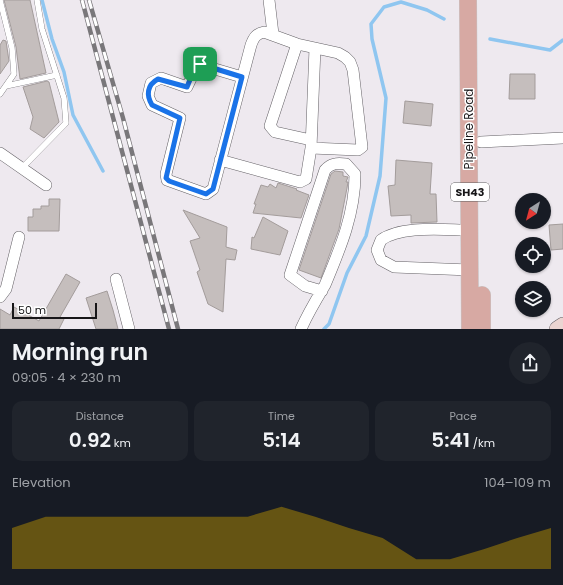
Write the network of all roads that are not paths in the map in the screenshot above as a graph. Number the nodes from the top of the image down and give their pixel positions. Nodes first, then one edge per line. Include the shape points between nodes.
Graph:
1 (0, 0) edge
2 (37, 0) edge
3 (269, 0) edge
4 (468, 0) edge
5 (480, 0) edge
6 (273, 34) junction
7 (298, 44) junction
8 (315, 48) junction
9 (57, 76) junction
10 (242, 77) junction
11 (6, 86) junction
12 (0, 94) edge
13 (563, 138) edge
14 (481, 142) junction
15 (311, 144) junction
16 (0, 153) edge
17 (220, 160) junction
18 (22, 168) junction
19 (46, 185) dead end
20 (470, 230) junction
21 (19, 237) dead end
22 (470, 270) junction
23 (116, 279) dead end
24 (322, 290) junction
25 (0, 297) edge
26 (563, 325) edge
27 (129, 329) edge
28 (301, 329) edge
29 (470, 329) edge
30 (482, 329) edge
31 (558, 329) edge

1 - 11 lane via 12,48 14,74
2 - 9 lane via 42,29
3 - 6 street
4 - 20 main road, Pipeline Road / SH43
5 - 14 main road, Pipeline Road / SH43
6 - 7 street
6 - 10 street via 264,32 254,37
7 - 8 street
7 - 15 street via 270,126 275,132
8 - 15 street
8 - 15 street via 338,53 350,62 362,145 358,150
9 - 11 lane
9 - 18 lane via 64,98 66,123
10 - 17 street
10 - 17 street via 198,64 187,87 161,78 154,80 149,88 148,96 152,105 180,118 166,174 167,180 208,194 213,189
11 - 12 lane
13 - 14 street
14 - 30 main road, Pipeline Road / SH43
15 - 17 street via 308,175 304,182
16 - 18 street
18 - 19 street
20 - 22 main road, Pipeline Road / SH43
20 - 22 street via 407,231 393,234 381,240 377,250 381,260 394,267
21 - 25 street via 6,289
22 - 29 main road, Pipeline Road / SH43
23 - 27 street
24 - 24 street via 349,226 355,174 346,164 328,165 325,170 290,275 305,286
24 - 28 street
26 - 31 street

